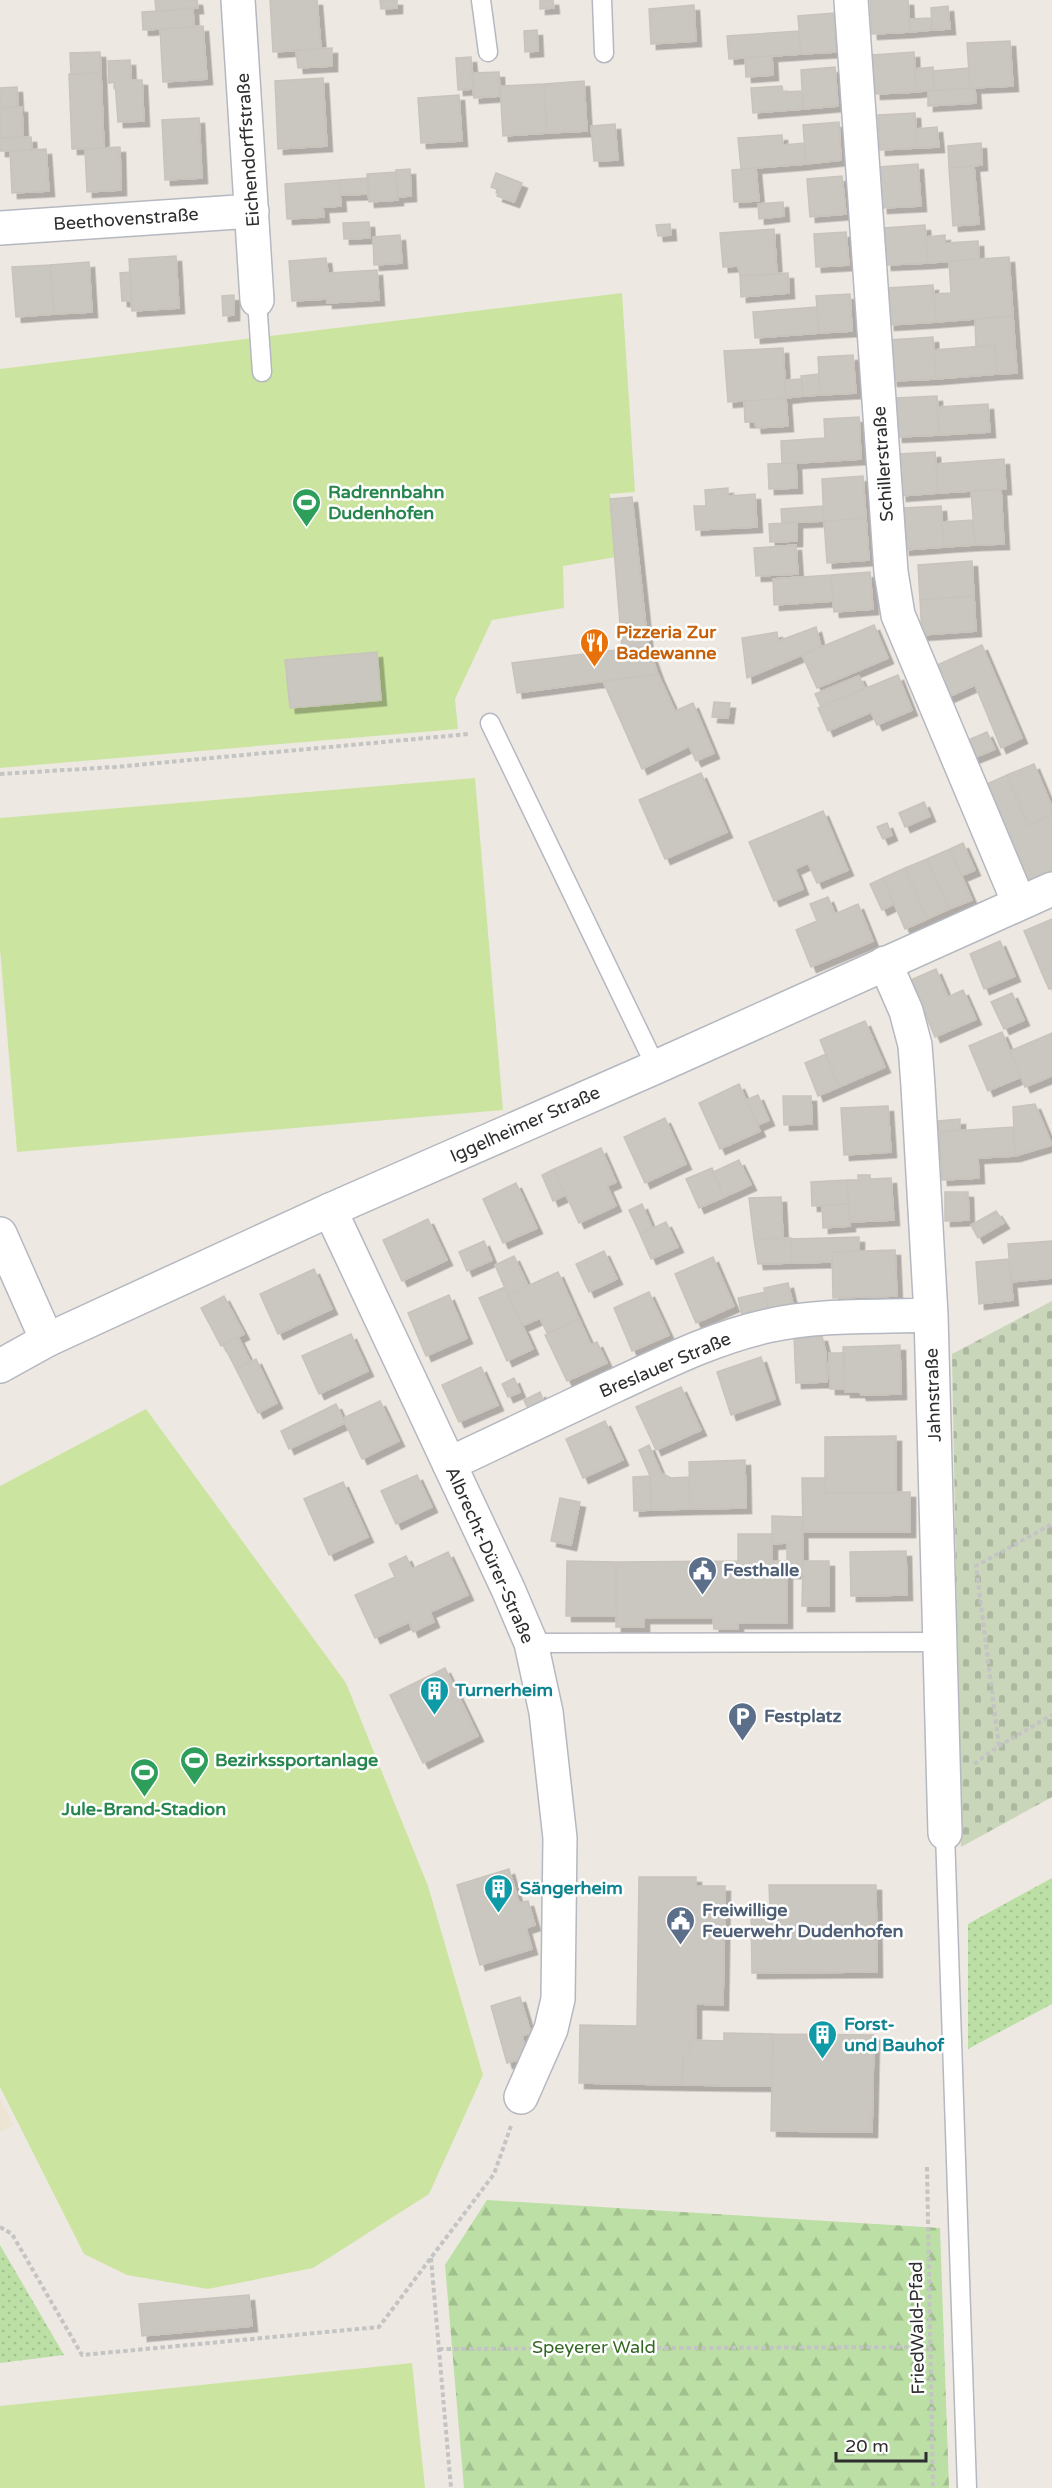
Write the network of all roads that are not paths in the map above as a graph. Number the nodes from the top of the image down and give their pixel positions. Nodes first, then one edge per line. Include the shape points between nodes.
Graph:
1 (238, 0) edge
2 (481, 0) edge
3 (602, 0) edge
4 (851, 0) edge
5 (488, 52) dead end
6 (604, 53) dead end
7 (252, 211) junction
8 (0, 228) edge
9 (257, 300) joint
10 (262, 372) dead end
11 (490, 723) road end
12 (1052, 889) edge
13 (1019, 903) junction
14 (885, 963) junction
15 (656, 1067) junction
16 (330, 1210) junction
17 (0, 1234) edge
18 (931, 1315) junction
19 (47, 1340) junction
20 (0, 1366) edge
21 (449, 1464) junction
22 (941, 1642) junction
23 (531, 1643) junction
24 (945, 1833) joint
25 (521, 2097) road end
26 (967, 2488) edge

1 - 7 street, Eichendorffstraße
2 - 5 lane
3 - 6 lane
4 - 13 street, Schillerstraße via 891,572 898,615
7 - 8 street, Beethovenstraße
7 - 9 street, Eichendorffstraße
9 - 10 lane
11 - 15 lane
12 - 13 street, Iggelheimer Straße
13 - 14 street, Iggelheimer Straße
14 - 15 street, Iggelheimer Straße
14 - 18 street, Jahnstraße via 906,1011 915,1045
15 - 16 street, Iggelheimer Straße
16 - 19 street, Iggelheimer Straße
16 - 21 street, Albrecht-Dürer-Straße
17 - 19 street
18 - 21 street, Breslauer Straße via 808,1320 740,1333 671,1360
18 - 22 street, Jahnstraße
19 - 20 street, Iggelheimer Straße
21 - 23 street, Albrecht-Dürer-Straße
22 - 23 lane
22 - 24 street, Jahnstraße
23 - 25 street, Albrecht-Dürer-Straße via 546,1712 560,1838 558,1999 551,2029
24 - 26 lane

